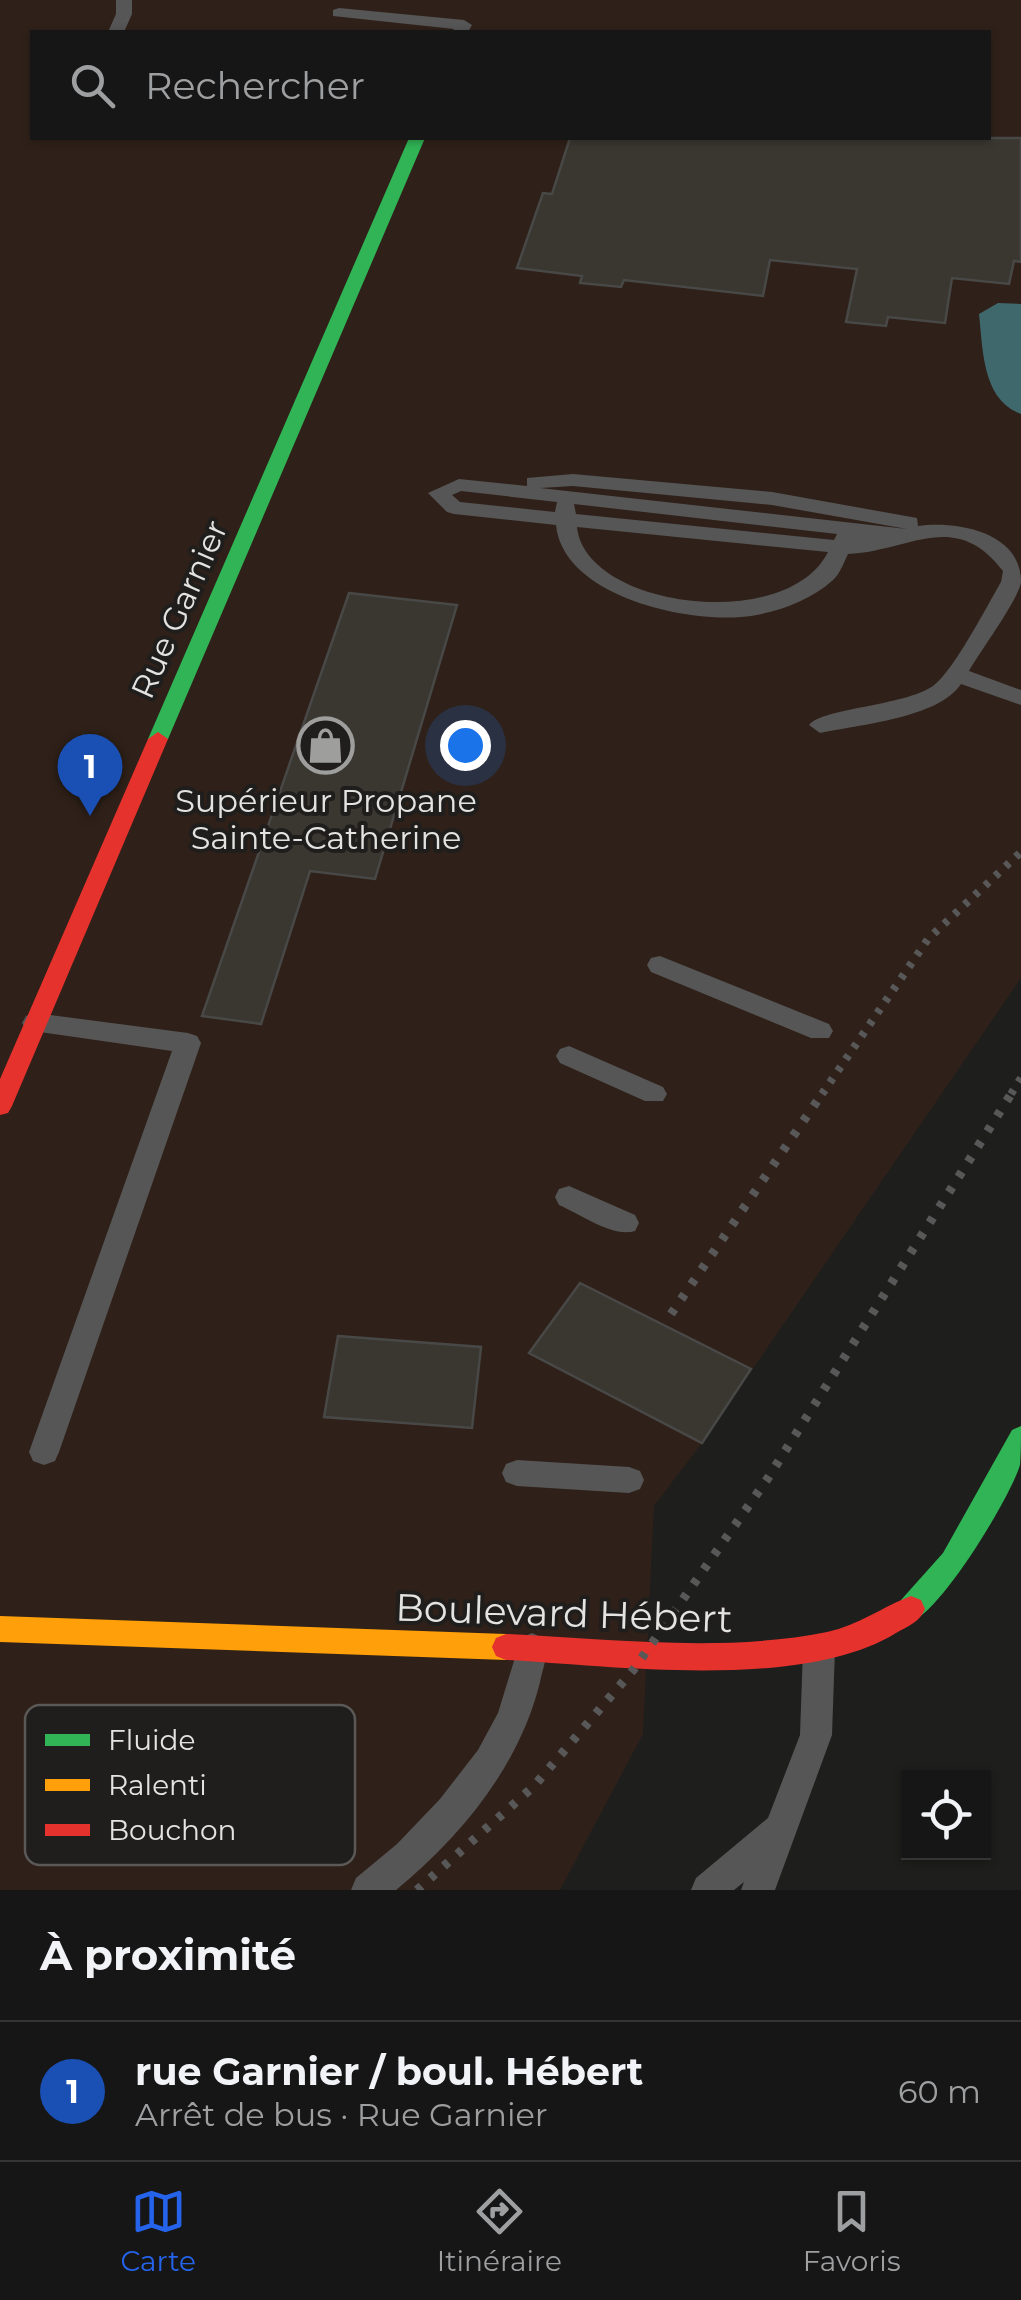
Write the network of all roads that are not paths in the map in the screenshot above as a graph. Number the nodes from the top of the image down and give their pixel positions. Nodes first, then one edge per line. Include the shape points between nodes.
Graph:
1 (124, 0) edge
2 (339, 13) dead end
3 (117, 30) edge
4 (461, 30) edge
5 (415, 140) edge
6 (568, 498) junction
7 (846, 528) junction
8 (934, 529) junction
9 (1016, 584) edge
10 (956, 674) junction
11 (1021, 698) edge
12 (820, 726) dead end
13 (660, 965) dead end
14 (35, 1024) junction
15 (820, 1032) dead end
16 (569, 1056) dead end
17 (654, 1094) dead end
18 (0, 1106) edge
19 (569, 1197) dead end
20 (625, 1223) dead end
21 (1021, 1438) edge
22 (44, 1452) dead end
23 (517, 1474) dead end
24 (629, 1480) dead end
25 (0, 1629) edge
26 (532, 1648) junction
27 (819, 1649) junction
28 (780, 1830) junction
29 (368, 1890) edge
30 (708, 1890) edge
31 (758, 1890) edge

1 - 3 lane
2 - 4 lane via 464,24
5 - 14 street, Rue Garnier
6 - 6 lane via 454,508 438,494 459,485
6 - 7 lane
6 - 7 lane
6 - 7 lane via 565,541 573,556 650,599 703,610 761,608 808,592 824,579
7 - 8 lane
7 - 8 lane via 906,536
8 - 9 lane via 984,537 1007,558
9 - 10 lane
10 - 11 lane
10 - 12 lane via 938,696
13 - 15 lane
14 - 18 street, Rue Garnier
14 - 22 lane via 188,1044
16 - 17 lane
19 - 20 lane
21 - 27 street, Boulevard Hébert via 925,1598 871,1634
23 - 24 lane
25 - 26 street, Boulevard Hébert
26 - 27 street, Boulevard Hébert via 770,1655
26 - 29 lane via 497,1750 460,1801
27 - 28 lane via 816,1735
28 - 30 lane
28 - 31 lane

